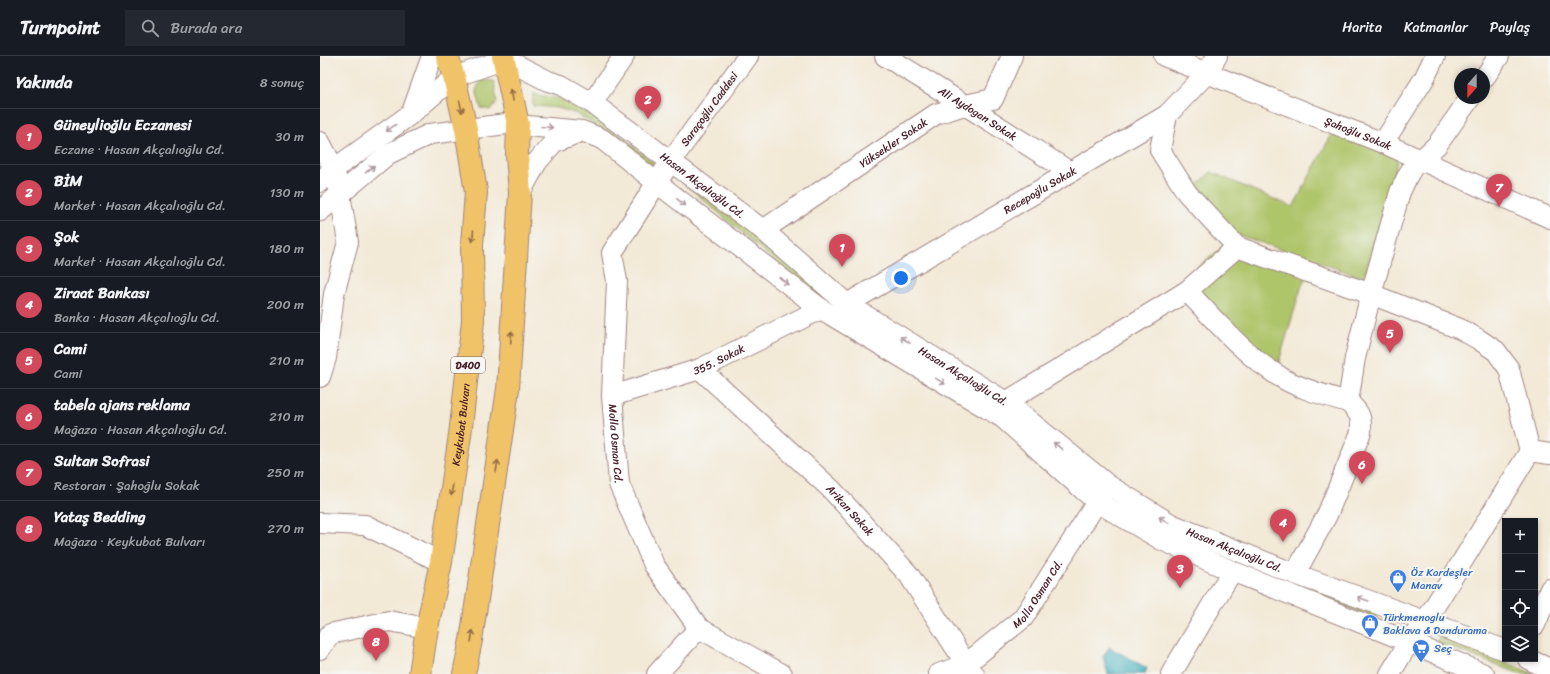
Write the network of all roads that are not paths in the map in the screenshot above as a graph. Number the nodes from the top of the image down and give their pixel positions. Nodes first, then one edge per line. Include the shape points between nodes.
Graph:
1 (432, 56) edge
2 (447, 56) edge
3 (624, 56) edge
4 (748, 56) edge
5 (885, 56) edge
6 (1012, 56) edge
7 (1164, 56) edge
8 (1217, 56) edge
9 (1435, 56) edge
10 (1499, 56) edge
11 (505, 57) edge
12 (1490, 69) edge
13 (1206, 73) junction
14 (454, 77) junction
15 (592, 103) junction
16 (1466, 104) edge
17 (965, 105) junction
18 (411, 114) junction
19 (1166, 115) junction
20 (518, 124) junction
21 (466, 130) junction
22 (582, 131) junction
23 (320, 142) edge
24 (1383, 143) junction
25 (1420, 160) junction
26 (670, 162) junction
27 (1070, 172) junction
28 (327, 176) edge
29 (657, 183) junction
30 (520, 193) junction
31 (340, 194) junction
32 (320, 211) edge
33 (1550, 218) edge
34 (763, 230) junction
35 (1237, 247) junction
36 (1187, 291) junction
37 (1371, 294) junction
38 (847, 304) junction
39 (821, 309) junction
40 (700, 369) junction
41 (320, 377) edge
42 (612, 396) junction
43 (1006, 402) junction
44 (1348, 402) junction
45 (1530, 452) junction
46 (1550, 454) edge
47 (1102, 494) junction
48 (320, 523) edge
49 (440, 562) junction
50 (1232, 571) junction
51 (1295, 574) junction
52 (1550, 589) edge
53 (1538, 618) edge
54 (1424, 622) junction
55 (427, 628) junction
56 (699, 628) junction
57 (1409, 642) junction
58 (320, 649) edge
59 (1502, 649) edge
60 (1535, 662) edge
61 (970, 669) edge
62 (1550, 669) edge
63 (420, 674) edge
64 (464, 674) edge
65 (657, 674) edge
66 (782, 674) edge
67 (939, 674) edge
68 (1171, 674) edge
69 (1390, 674) edge
70 (1484, 674) edge

1 - 18 street
2 - 14 highway, Keykubat Bulvarı / D400
3 - 15 street
4 - 26 street, Saraçoğlu Caddesi
5 - 17 street, Ali Aydogan Sokak
6 - 17 street, Yüksekler Sokak via 993,98
7 - 13 street, Şahoğlu Sokak
8 - 13 street, Recepoğlu Sokak
9 - 24 street via 1424,79
10 - 12 street
11 - 14 street
11 - 15 street, Hasan Akçalıoğlu Cd.
20 -> 11 highway
13 - 19 street, Recepoğlu Sokak
13 - 24 street, Şahoğlu Sokak
14 - 18 street
14 -> 21 highway, Keykubat Bulvarı / D400
15 - 26 street, Hasan Akçalıoğlu Cd.
16 - 25 street via 1437,145
17 - 27 street, Ali Aydogan Sokak
17 - 34 street, Yüksekler Sokak via 936,114
18 -> 28 street
19 - 27 street, Recepoğlu Sokak
19 - 35 street via 1160,150 1187,193
20 - 21 street, Hasan Akçalıoğlu Cd.
20 -> 22 street, Hasan Akçalıoğlu Cd.
20 - 30 highway
31 -> 21 street, Hasan Akçalıoğlu Cd. via 388,154 430,134
21 -> 49 highway, Keykubat Bulvarı / D400 via 476,192 472,245 473,321 460,435
22 - 29 street, Hasan Akçalıoğlu Cd. via 602,139
22 - 30 street via 554,142 538,162
23 - 28 street
24 - 25 street, Şahoğlu Sokak
25 - 33 street, Şahoğlu Sokak
25 - 37 street via 1408,175 1400,192
26 - 29 street, Molla Osman Cd.
26 - 34 street, Hasan Akçalıoğlu Cd.
27 - 38 street, Recepoğlu Sokak
28 - 31 street
29 -> 39 street, Hasan Akçalıoğlu Cd.
29 - 42 street, Molla Osman Cd. via 612,253 617,281
64 -> 30 highway via 508,389
31 - 32 street, Hasan Akçalıoğlu Cd.
31 - 41 street via 348,242 334,294 326,358
34 - 38 street, Hasan Akçalıoğlu Cd.
35 - 36 street
35 - 37 street
36 - 43 street
36 - 44 street via 1255,359 1282,378
37 - 44 street via 1355,358
37 - 45 street via 1460,329 1496,351 1508,369
43 -> 38 street, Hasan Akçalıoğlu Cd.
39 - 40 street, 355. Sokak
39 -> 47 street, Hasan Akçalıoğlu Cd. via 1003,418
40 - 42 street, 355. Sokak
40 - 61 street, Arikan Sokak via 831,490 909,575
42 - 56 street, Molla Osman Cd. via 619,484 654,565
47 -> 43 street, Hasan Akçalıoğlu Cd.
44 - 51 street via 1359,412 1361,432 1327,515
45 - 46 street
45 - 54 street
47 - 50 street, Hasan Akçalıoğlu Cd. via 1162,540
51 -> 47 street, Hasan Akçalıoğlu Cd.
47 - 61 street, Molla Osman Cd. via 1023,618
48 - 49 street via 365,525
49 - 55 highway, Keykubat Bulvarı / D400
50 - 57 street, Hasan Akçalıoğlu Cd.
50 - 68 street
54 -> 51 street, Hasan Akçalıoğlu Cd.
52 - 53 street
54 - 57 street
54 - 59 street, Hasan Akçalıoğlu Cd.
55 - 58 street via 389,621 330,634
55 - 63 highway, Keykubat Bulvarı / D400
56 - 65 street
56 - 66 street, Molla Osman Cd.
57 - 69 street
57 - 70 street, Hasan Akçalıoğlu Cd.
60 - 62 street
61 - 67 street, Molla Osman Cd.

